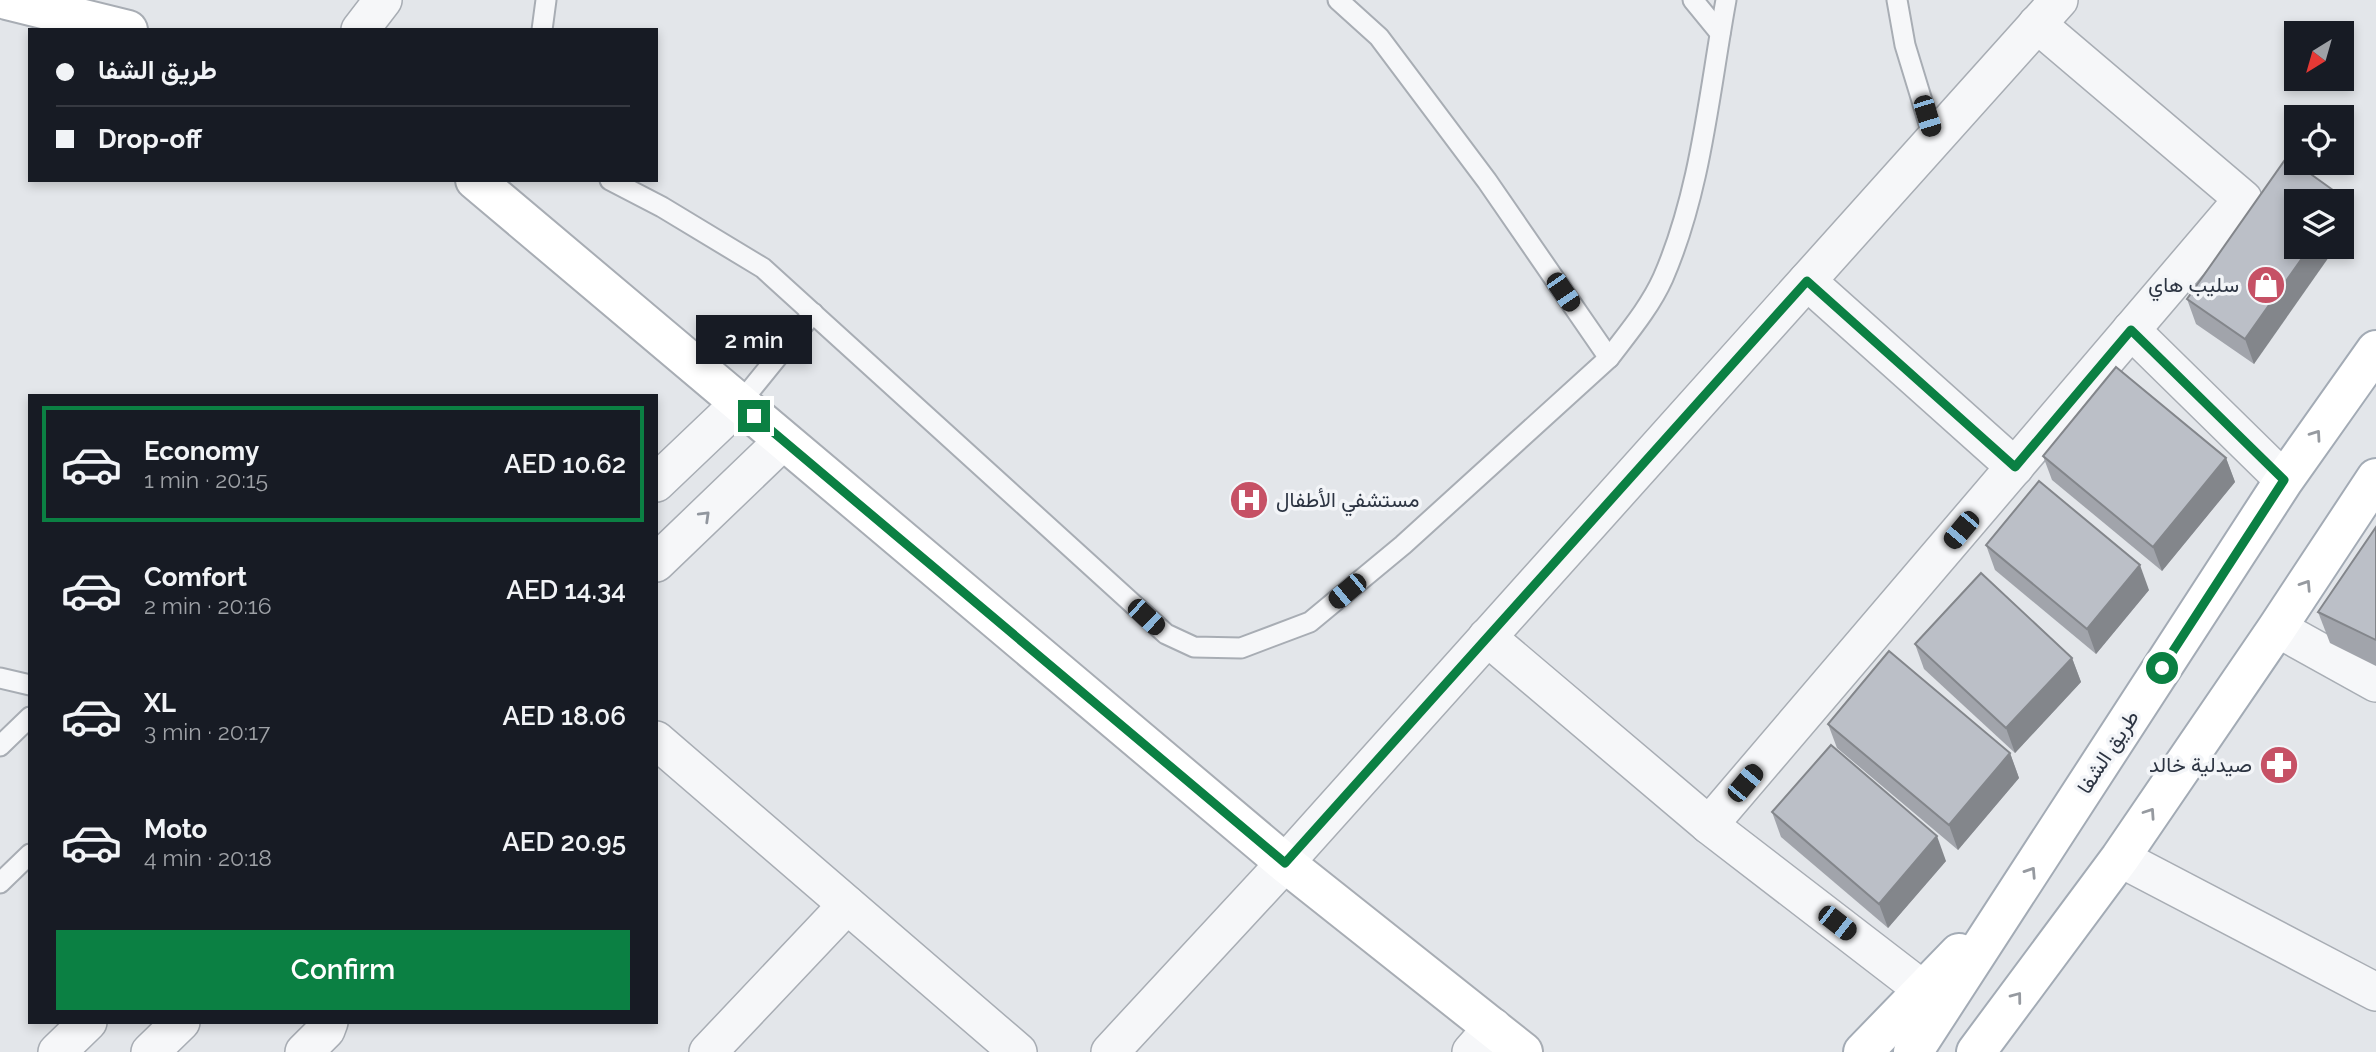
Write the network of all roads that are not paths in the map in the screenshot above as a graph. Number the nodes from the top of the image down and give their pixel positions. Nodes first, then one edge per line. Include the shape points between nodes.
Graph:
1 (10, 0) edge
2 (383, 0) edge
3 (546, 0) edge
4 (1338, 0) edge
5 (1693, 0) edge
6 (1726, 0) edge
7 (1897, 0) edge
8 (2048, 12) edge
9 (120, 28) edge
10 (362, 28) edge
11 (542, 28) edge
12 (1720, 33) junction
13 (1934, 140) junction
14 (477, 182) edge
15 (614, 182) edge
16 (1807, 281) junction
17 (813, 313) junction
18 (2131, 330) junction
19 (2376, 350) edge
20 (1609, 358) junction
21 (740, 403) junction
22 (783, 440) junction
23 (2015, 467) junction
24 (2376, 478) edge
25 (2284, 480) junction
26 (658, 481) edge
27 (658, 561) edge
28 (2277, 628) junction
29 (1487, 637) junction
30 (0, 678) edge
31 (2376, 683) edge
32 (28, 685) edge
33 (28, 719) edge
34 (658, 742) edge
35 (0, 746) edge
36 (1709, 825) junction
37 (28, 856) edge
38 (2120, 858) junction
39 (1285, 863) junction
40 (0, 883) edge
41 (2011, 903) junction
42 (847, 905) junction
43 (1922, 989) junction
44 (2376, 992) edge
45 (86, 1024) edge
46 (179, 1024) edge
47 (328, 1024) edge
48 (1482, 1039) edge
49 (57, 1052) edge
50 (150, 1052) edge
51 (303, 1052) edge
52 (708, 1052) edge
53 (1018, 1052) edge
54 (1110, 1052) edge
55 (1523, 1052) edge
56 (1863, 1052) edge
57 (1913, 1052) edge
58 (1976, 1052) edge

1 - 9 main road
2 - 10 street
3 - 11 lane
4 - 20 lane via 1379,37 1487,181
5 - 12 lane
6 - 12 lane
7 - 13 lane via 1905,45
8 - 13 street
8 - 18 street via 2243,199
12 - 20 lane via 1691,200 1662,280
13 - 16 street
14 - 21 main road
15 - 17 lane via 763,268
16 - 23 street
16 - 29 street
17 - 20 lane via 1166,634 1194,647 1241,648 1310,622 1403,545
17 - 21 lane
18 - 23 street
18 - 25 street
25 -> 19 main road, طريق الشفا
21 - 22 main road
21 - 26 street
27 -> 22 street
22 - 39 main road
23 - 36 street
28 -> 24 main road
41 -> 25 main road, طريق الشفا
28 - 31 street
38 -> 28 main road
29 - 36 street
29 - 39 street
30 - 32 lane
33 - 35 lane
34 - 42 street
36 - 43 street
37 - 40 lane
38 - 44 street
58 -> 38 main road
39 - 48 main road
39 - 54 street
41 - 43 main road
41 - 57 main road, طريق الشفا
42 - 52 street
42 - 53 street
43 - 56 main road
45 - 49 street
46 - 50 street
47 - 51 street
48 - 55 main road

